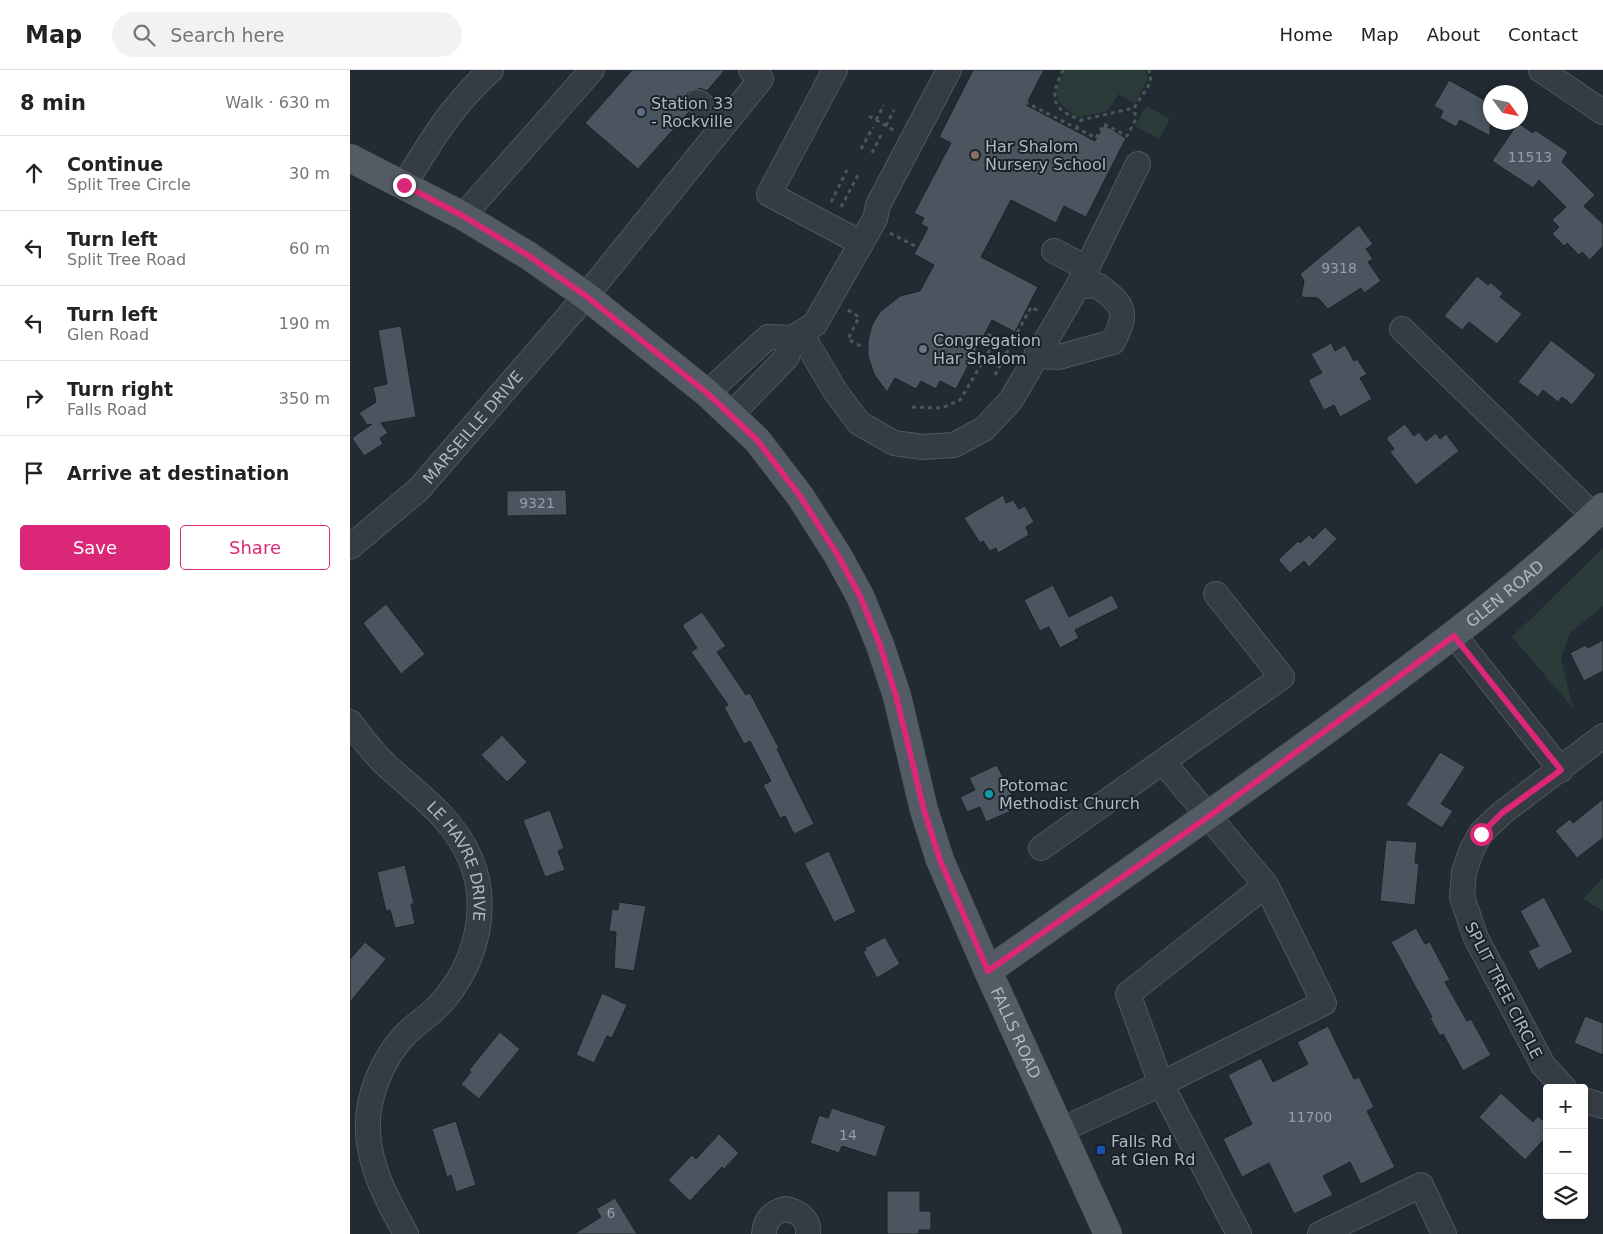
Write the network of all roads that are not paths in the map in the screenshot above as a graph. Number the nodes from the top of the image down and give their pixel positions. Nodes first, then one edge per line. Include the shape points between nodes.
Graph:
1 (491, 70) edge
2 (592, 70) edge
3 (751, 70) edge
4 (835, 70) edge
5 (949, 70) edge
6 (1541, 70) edge
7 (698, 102) dead end
8 (1603, 112) edge
9 (724, 124) junction
10 (350, 158) edge
11 (1138, 164) dead end
12 (404, 185) junction
13 (463, 216) junction
14 (861, 243) junction
15 (1054, 251) dead end
16 (1083, 277) junction
17 (586, 296) junction
18 (1402, 329) dead end
19 (797, 335) junction
20 (1036, 356) junction
21 (707, 393) junction
22 (731, 415) junction
23 (1599, 512) edge
24 (350, 547) edge
25 (1216, 594) dead end
26 (1454, 636) junction
27 (350, 722) edge
28 (1603, 736) edge
29 (1162, 762) junction
30 (1561, 770) junction
31 (1208, 817) junction
32 (1041, 848) dead end
33 (1266, 885) junction
34 (988, 971) junction
35 (1161, 1084) junction
36 (1560, 1084) edge
37 (1588, 1101) edge
38 (1603, 1106) edge
39 (1061, 1130) junction
40 (1106, 1233) edge
41 (406, 1234) edge
42 (764, 1234) edge
43 (808, 1234) edge
44 (1239, 1234) edge
45 (1320, 1234) edge
46 (1444, 1234) edge

1 - 12 street via 441,124
2 - 13 street
3 - 9 street, MARSEILLE DRIVE via 762,79
4 - 14 street via 769,194
5 - 14 street
6 - 8 street
7 - 9 street
9 - 17 street, MARSEILLE DRIVE
10 - 12 main road, FALLS ROAD
11 - 16 street
12 - 13 main road, FALLS ROAD
13 - 17 main road, FALLS ROAD
14 - 19 street via 815,324
15 - 16 street
16 - 20 street
16 - 20 street via 1118,301 1123,322 1113,342 1059,357
17 - 21 main road, FALLS ROAD
17 - 24 street, MARSEILLE DRIVE via 419,489
18 - 23 street
19 - 20 street via 859,423 894,443 923,447 954,445 984,429 1011,400
19 - 21 street via 768,337
19 - 22 street via 787,357
21 - 22 main road, FALLS ROAD
22 - 34 main road, FALLS ROAD via 757,440 800,496 860,596 896,696 940,860
23 - 26 main road, GLEN ROAD
25 - 29 street via 1282,677
26 - 30 street
26 - 31 main road, GLEN ROAD
27 - 41 street, LE HAVRE DRIVE via 385,764 450,824 469,856 478,887 479,923 467,964 441,1004 405,1035 390,1054 375,1084 368,1117 373,1166
28 - 30 street, SPLIT TREE CIRCLE
29 - 31 street
29 - 32 street
30 - 36 street, SPLIT TREE CIRCLE via 1502,813 1481,834 1464,872 1462,897 1476,938 1543,1065
31 - 33 street
31 - 34 main road, GLEN ROAD
33 - 35 street via 1128,994
33 - 35 street via 1324,1003
34 - 39 main road, FALLS ROAD
35 - 39 street
35 - 44 street
37 - 38 street
39 - 40 main road, FALLS ROAD
42 - 43 street via 770,1217 785,1209 800,1214 806,1221
45 - 46 street via 1421,1186

